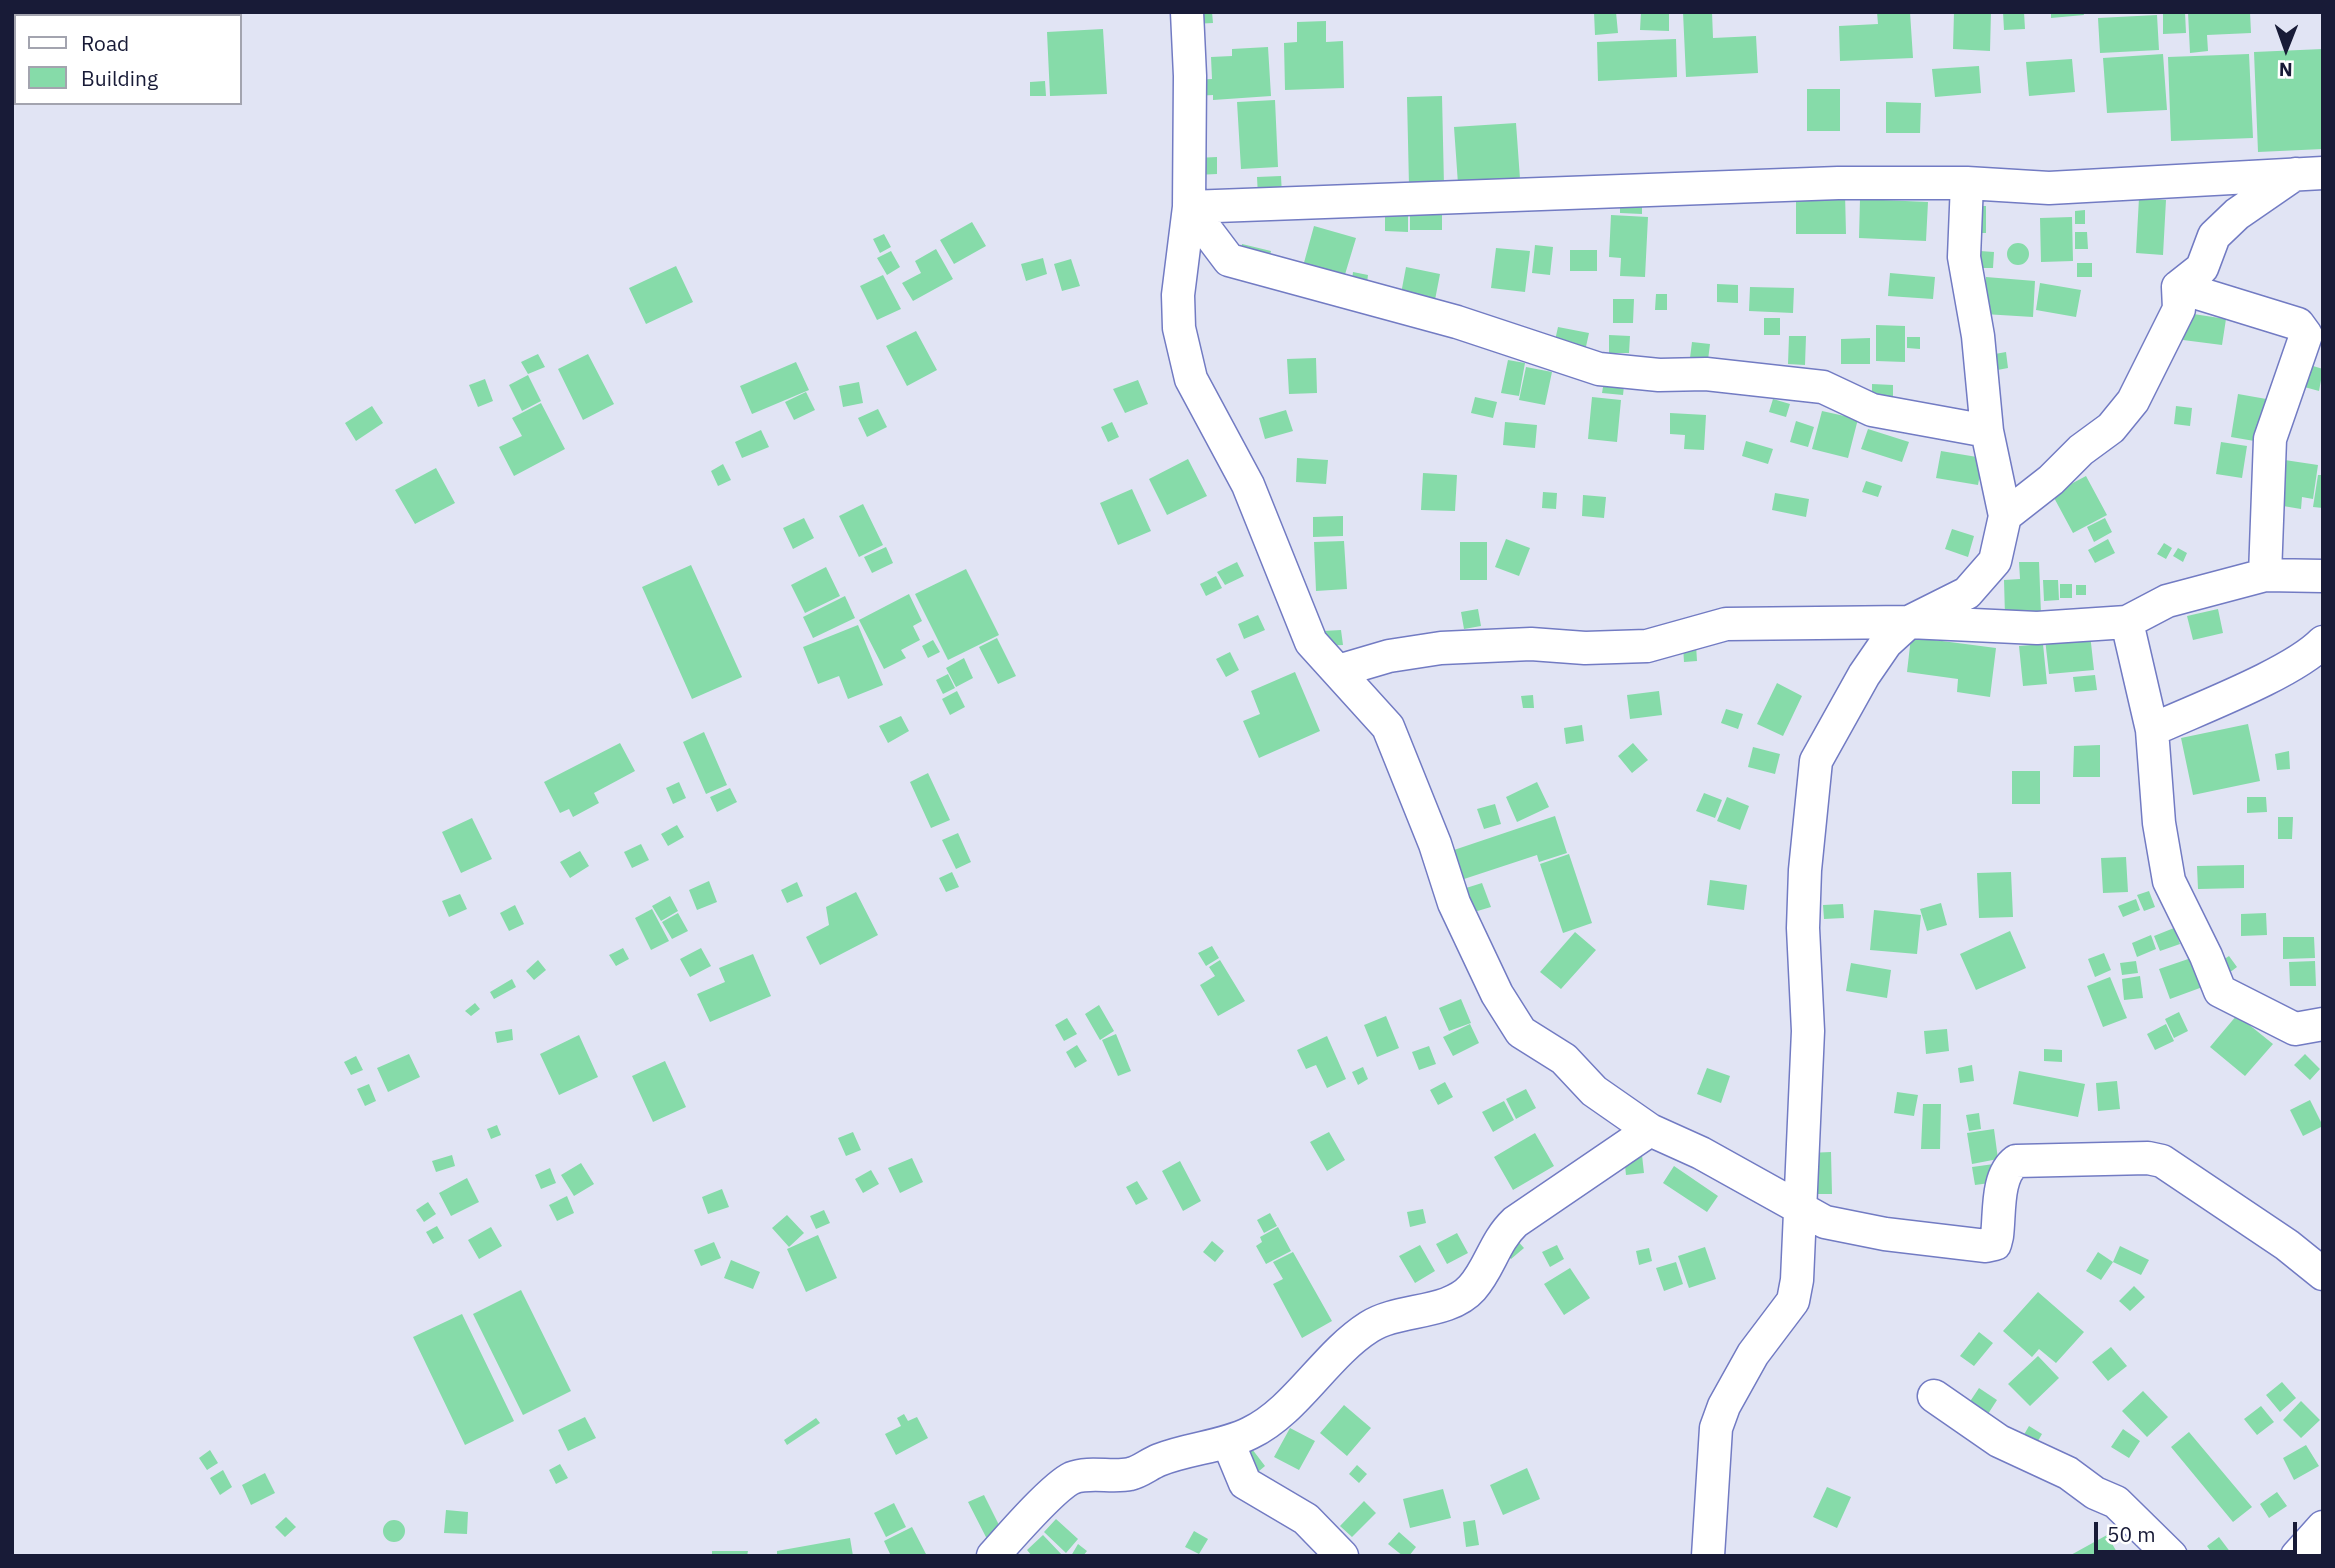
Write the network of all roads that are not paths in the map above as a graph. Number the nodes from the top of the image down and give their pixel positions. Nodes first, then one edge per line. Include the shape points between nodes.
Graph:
1 (1187, 12) edge
2 (2309, 173) edge
3 (1966, 183) junction
4 (1189, 207) junction
5 (2178, 287) junction
6 (1987, 432) junction
7 (2005, 516) junction
8 (2265, 575) junction
9 (2323, 576) edge
10 (1909, 622) junction
11 (2127, 622) junction
12 (2323, 642) edge
13 (1338, 671) junction
14 (2152, 730) junction
15 (2323, 1024) edge
16 (1650, 1130) junction
17 (1799, 1209) junction
18 (2323, 1274) edge
19 (1934, 1396) dead end
20 (1228, 1442) junction
21 (2323, 1527) edge
22 (993, 1556) edge
23 (1342, 1556) edge
24 (1709, 1556) edge
25 (2171, 1556) edge
26 (2297, 1556) edge

1 - 4 street
2 - 3 street via 2049,188
2 - 5 street via 2237,214 2214,236 2202,268
3 - 4 street
3 - 6 street via 1964,257 1978,336
4 - 6 street via 1229,260 1457,322 1599,369 1706,374 1823,387 1872,410
4 - 13 street via 1178,295 1179,328 1191,379 1248,485 1311,642
5 - 7 street via 2179,309 2133,401 2111,428
5 - 8 street via 2298,324 2306,335 2270,439
6 - 7 street
7 - 10 street via 1995,562 1967,593
8 - 9 street
8 - 11 street via 2167,601
10 - 11 street via 2037,628
10 - 13 street via 1726,624 1647,646 1441,648
10 - 17 street via 1886,643 1864,675 1816,761 1805,870 1808,1031
11 - 14 street
12 - 14 street via 2261,680
13 - 16 street via 1388,727 1454,903 1497,994 1521,1032 1564,1059 1594,1091
14 - 15 street via 2169,881 2220,991 2295,1029
16 - 17 street
16 - 20 street via 1515,1222 1500,1236 1471,1289 1442,1304 1369,1327 1334,1354 1272,1419
17 - 18 street via 1825,1222 1858,1229 1986,1246 1995,1244 2003,1179 2007,1167 2016,1161 2148,1158 2162,1161
17 - 24 street via 1793,1301 1753,1354 1716,1428
19 - 25 street via 1999,1441 2068,1473 2116,1502
20 - 22 street via 1158,1460 1132,1474 1073,1478
20 - 23 street via 1245,1483 1307,1519
21 - 26 street

